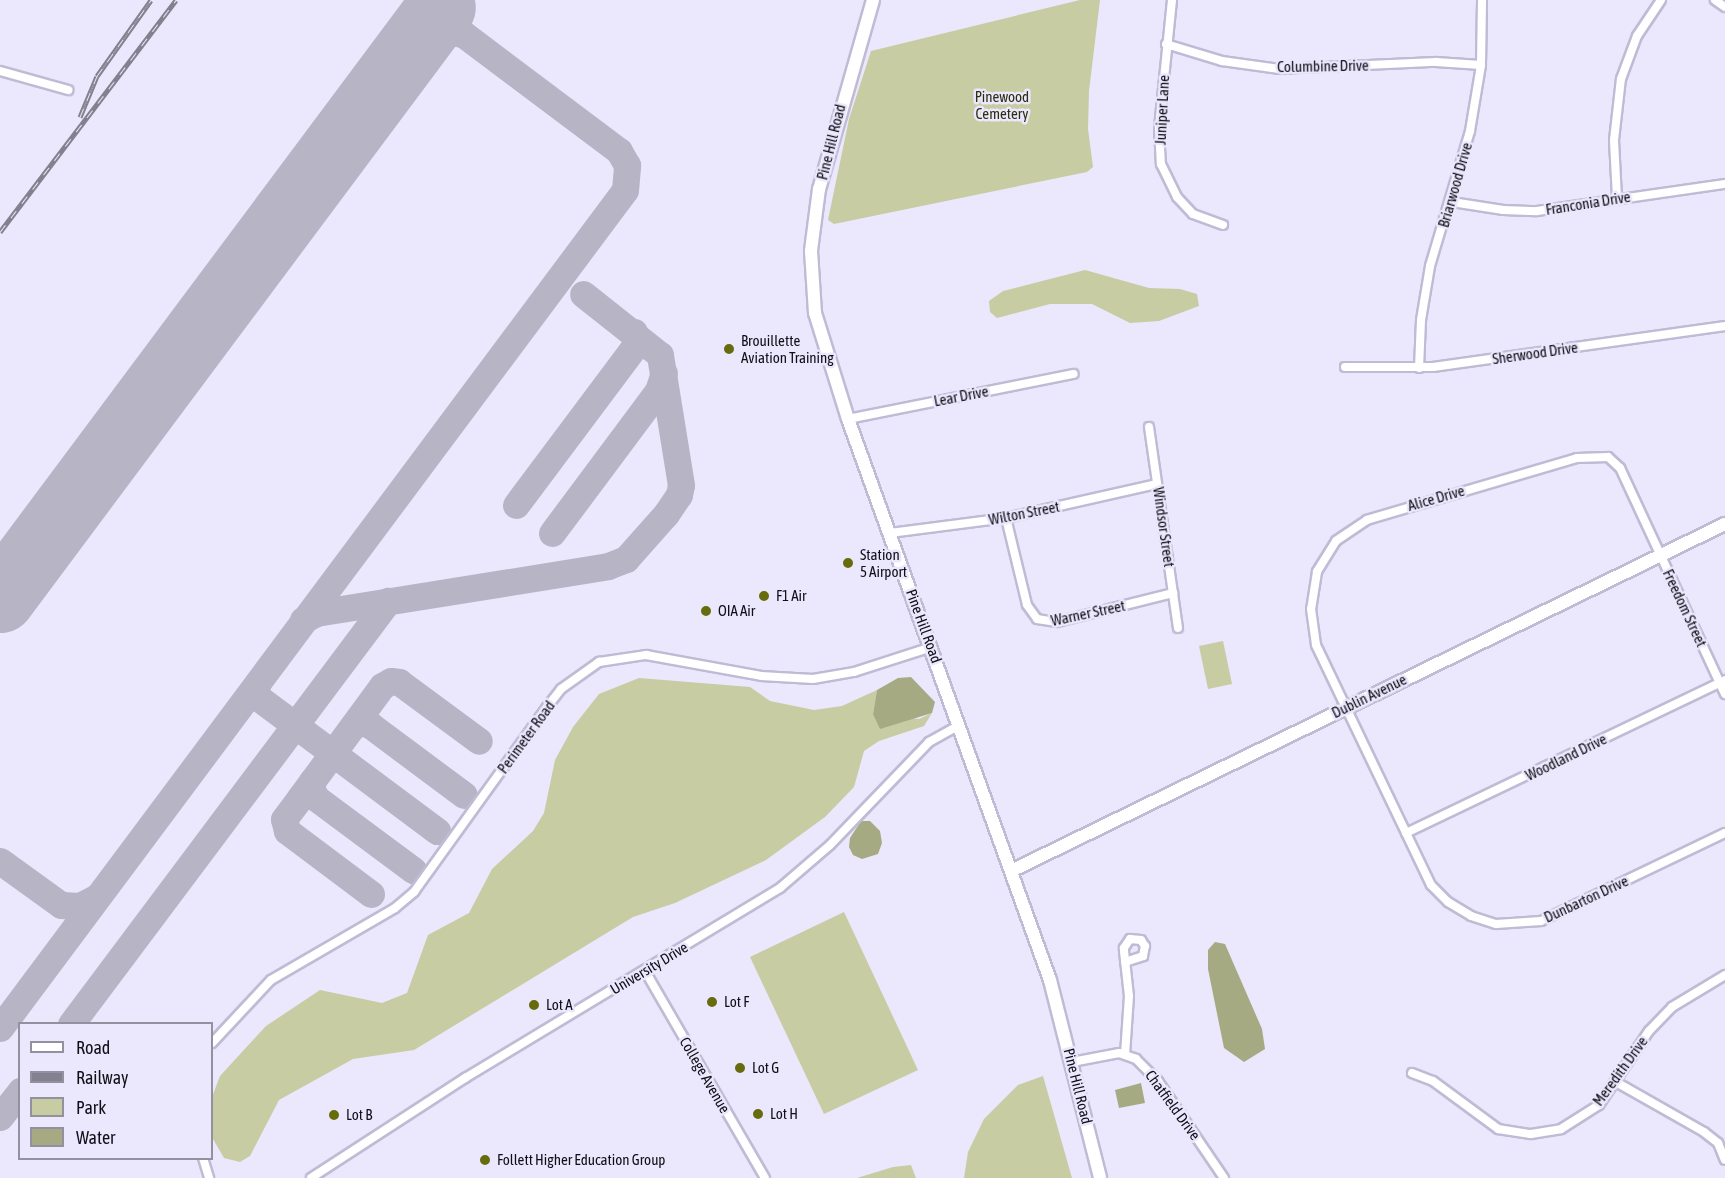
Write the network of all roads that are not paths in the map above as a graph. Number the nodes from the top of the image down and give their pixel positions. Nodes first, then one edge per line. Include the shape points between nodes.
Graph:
1 (873, 0) edge
2 (1172, 0) edge
3 (1482, 0) edge
4 (1662, 0) edge
5 (1715, 0) edge
6 (1725, 7) edge
7 (1166, 44) junction
8 (1481, 65) junction
9 (0, 71) edge
10 (68, 90) dead end
11 (1725, 184) edge
12 (1617, 198) junction
13 (1452, 202) junction
14 (1223, 225) dead end
15 (1725, 326) edge
16 (1345, 367) dead end
17 (1419, 368) junction
18 (1074, 374) dead end
19 (848, 419) junction
20 (1149, 427) dead end
21 (1157, 484) junction
22 (1006, 518) junction
23 (1725, 524) edge
24 (890, 533) junction
25 (1660, 554) junction
26 (1173, 593) junction
27 (1178, 628) dead end
28 (932, 647) junction
29 (1722, 682) edge
30 (1725, 694) edge
31 (1347, 707) junction
32 (960, 725) junction
33 (1406, 833) junction
34 (1725, 833) edge
35 (1013, 870) junction
36 (1125, 962) dead end
37 (645, 971) junction
38 (1725, 975) edge
39 (213, 1041) edge
40 (1125, 1054) junction
41 (1072, 1062) junction
42 (1412, 1073) dead end
43 (1616, 1082) junction
44 (1722, 1142) edge
45 (204, 1160) edge
46 (1725, 1160) edge
47 (209, 1178) edge
48 (311, 1178) edge
49 (765, 1178) edge
50 (1100, 1178) edge
51 (1224, 1178) edge

1 - 19 street, Pine Hill Road via 826,157 811,251 815,312
2 - 7 street, Juniper Lane
3 - 8 street, Briarwood Drive
4 - 12 street via 1637,36 1621,79 1614,130
5 - 6 street
7 - 8 street, Columbine Drive via 1222,61 1279,69 1436,62
7 - 14 street, Juniper Lane via 1159,128 1161,164 1193,214
8 - 13 street, Briarwood Drive
9 - 10 street
11 - 12 street, Franconia Drive
12 - 13 street, Franconia Drive via 1537,211
13 - 17 street, Briarwood Drive via 1430,266 1421,320
15 - 17 street, Sherwood Drive
16 - 17 street, Sherwood Drive
18 - 19 street, Lear Drive
19 - 24 street, Pine Hill Road
20 - 21 street, Windsor Street
21 - 22 street, Wilton Street
21 - 26 street, Windsor Street
22 - 24 street, Wilton Street
22 - 26 street, Warner Street via 1027,605 1037,620 1057,622
23 - 25 street, Dublin Avenue
24 - 28 street, Pine Hill Road
25 - 29 street, Freedom Street
25 - 31 street, Dublin Avenue
25 - 31 street, Alice Drive via 1620,468 1599,456 1576,458 1367,520 1330,548 1317,572 1311,600 1316,645
26 - 27 street, Windsor Street
28 - 32 street, Pine Hill Road
28 - 39 street, Perimeter Road via 854,672 813,679 761,676 646,655 599,662 561,689 414,892 395,908 272,980
29 - 30 street, Freedom Street
29 - 33 street, Woodland Drive
31 - 33 street, Dunbarton Drive
31 - 35 street, Dublin Avenue
32 - 35 street, Pine Hill Road
32 - 37 street, University Drive via 930,742 808,867
33 - 34 street, Dunbarton Drive via 1431,885 1448,902 1471,916 1518,925 1541,921
35 - 41 street, Pine Hill Road
36 - 40 street via 1130,996
37 - 48 street, University Drive via 465,1077
37 - 49 street, College Avenue
38 - 43 street, Meredith Drive via 1694,990 1660,1018
40 - 41 street
40 - 51 street, Chatfield Drive via 1150,1071
41 - 50 street, Pine Hill Road
42 - 43 street, Meredith Drive via 1433,1081 1486,1124 1515,1133 1561,1129 1599,1105
43 - 44 street
44 - 46 street
45 - 47 street

